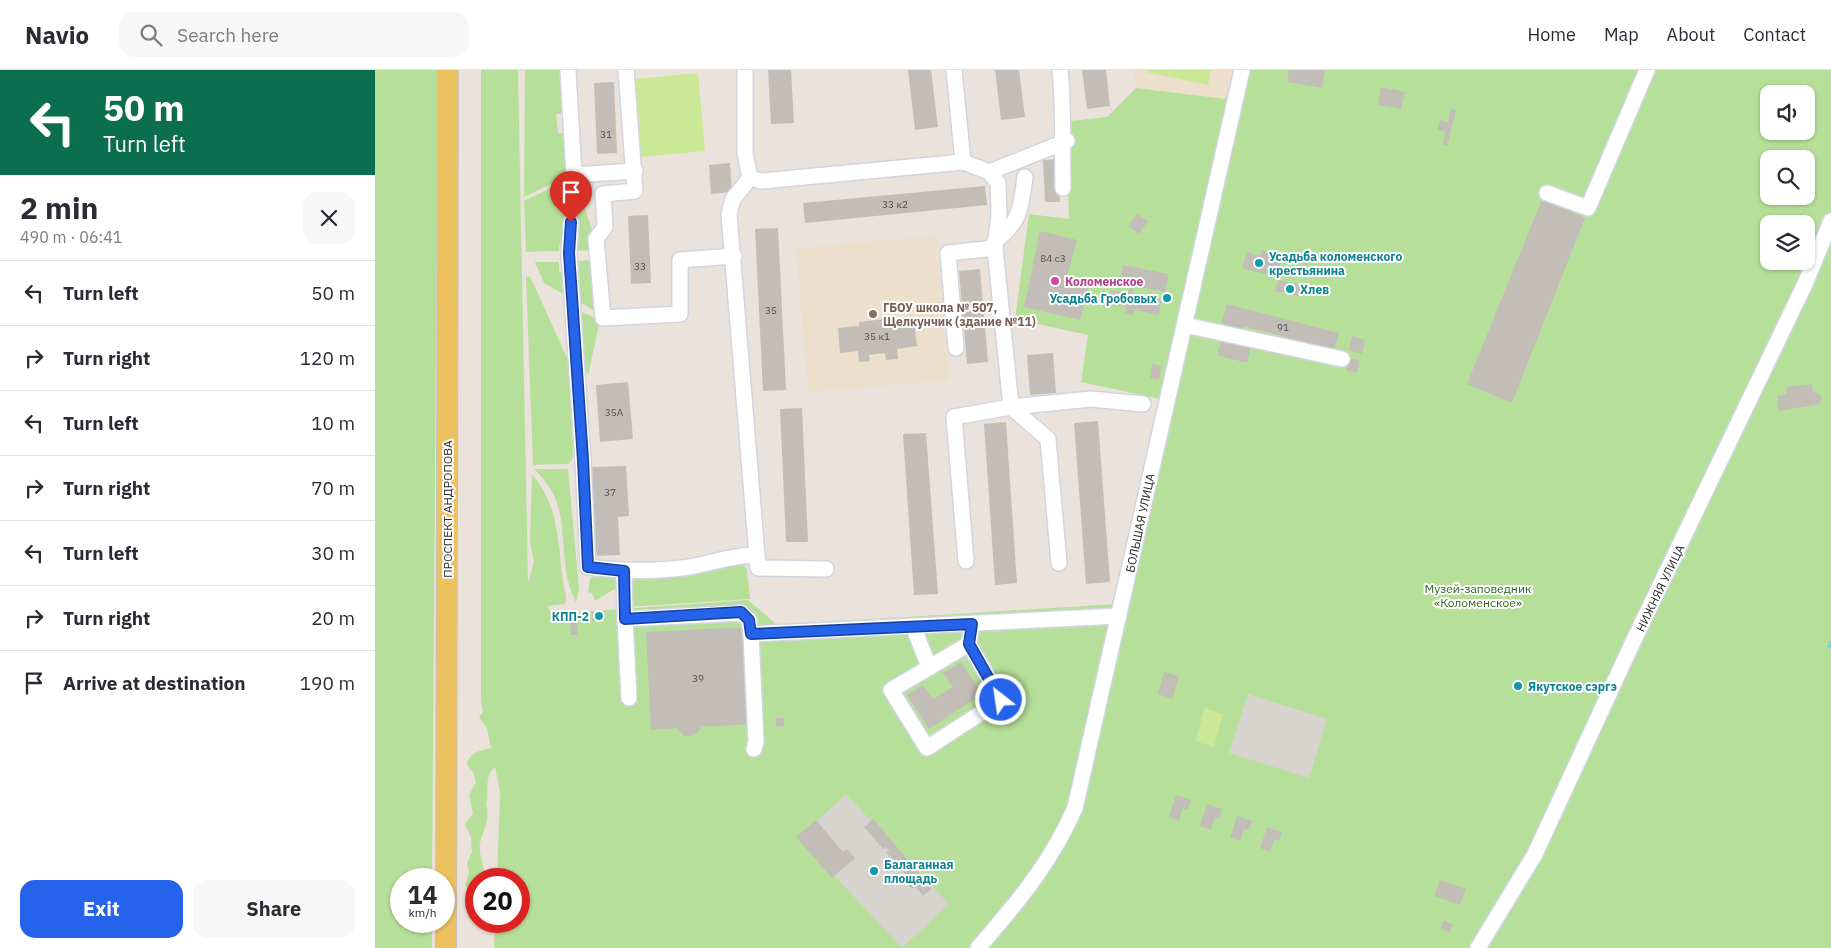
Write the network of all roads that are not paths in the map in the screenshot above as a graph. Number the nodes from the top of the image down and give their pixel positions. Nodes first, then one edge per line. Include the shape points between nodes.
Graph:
1 (448, 70) edge
2 (568, 70) edge
3 (626, 70) edge
4 (745, 70) edge
5 (954, 70) edge
6 (1060, 70) edge
7 (1242, 70) edge
8 (1647, 70) edge
9 (1064, 141) junction
10 (963, 162) junction
11 (635, 171) junction
12 (989, 172) junction
13 (1025, 176) dead end
14 (750, 178) junction
15 (1063, 188) dead end
16 (1547, 193) dead end
17 (1831, 221) edge
18 (571, 222) dead end
19 (995, 245) junction
20 (734, 256) junction
21 (1185, 325) junction
22 (956, 348) dead end
23 (1342, 359) dead end
24 (1143, 404) dead end
25 (1011, 407) junction
26 (757, 555) junction
27 (966, 561) dead end
28 (1059, 563) dead end
29 (826, 569) dead end
30 (624, 571) junction
31 (1119, 616) junction
32 (625, 619) junction
33 (972, 624) junction
34 (913, 626) junction
35 (751, 634) junction
36 (969, 644) junction
37 (929, 667) junction
38 (629, 698) dead end
39 (754, 749) dead end
40 (445, 943) edge
41 (978, 948) edge
42 (1477, 948) edge

1 - 40 main road, ПРОСПЕКТ АНДРОПОВА
2 - 11 street via 574,175
3 - 11 street
4 - 14 street via 745,153
5 - 10 street
6 - 9 street
7 - 21 street, БОЛЬШАЯ УЛИЦА
8 - 16 street via 1588,208
9 - 12 street
9 - 15 street
10 - 12 street
10 - 14 street via 762,181
11 - 20 street via 635,191 603,194 605,227 596,239 603,318 680,314 680,260
12 - 19 street via 998,184
13 - 19 street via 1020,214
14 - 20 street via 733,199 729,214
17 - 42 street, НИЖНЯЯ УЛИЦА via 1805,284 1535,854
18 - 30 street via 569,253 588,567
19 - 22 street via 948,253
19 - 25 street
20 - 26 street
21 - 23 street
21 - 31 street, БОЛЬШАЯ УЛИЦА
24 - 25 street via 1091,400
25 - 27 street via 954,417
25 - 28 street via 1048,439
26 - 29 street via 758,568
26 - 30 street via 740,555 688,567
30 - 32 street
31 - 33 street
31 - 41 street, БОЛЬШАЯ УЛИЦА via 1097,699 1075,808 1039,876
32 - 35 street via 741,612 749,620
32 - 38 street
33 - 34 street
33 - 36 street
34 - 35 street
34 - 37 street
35 - 39 street
36 - 37 street
36 - 37 street via 1001,700 927,748 891,690

